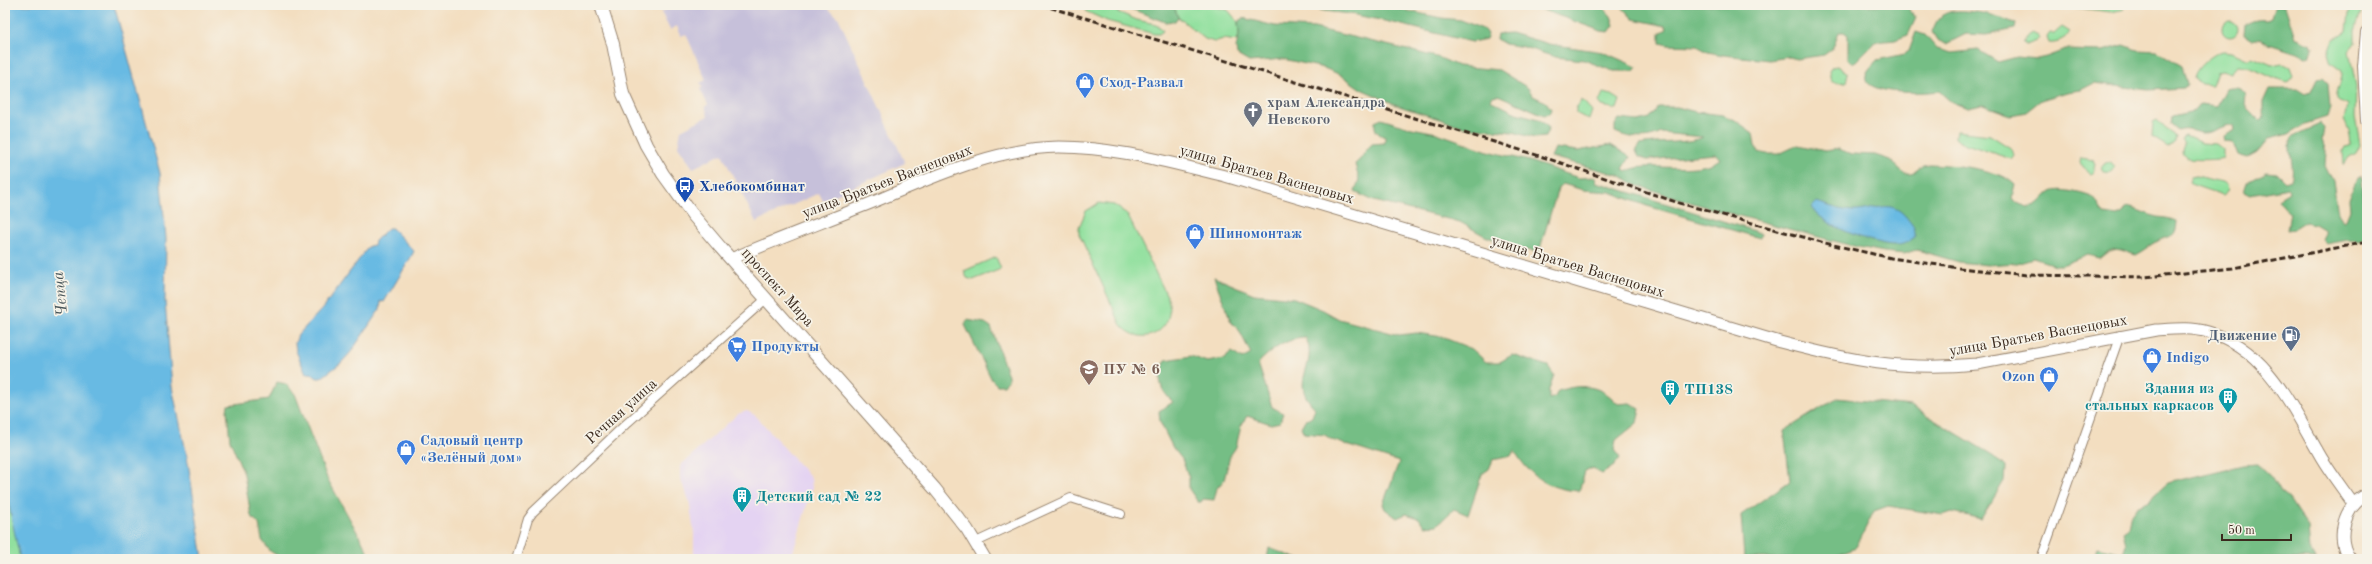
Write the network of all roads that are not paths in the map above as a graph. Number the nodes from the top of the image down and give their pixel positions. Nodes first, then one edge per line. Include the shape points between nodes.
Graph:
1 (601, 5) edge
2 (2367, 32) edge
3 (2367, 122) edge
4 (731, 258) junction
5 (767, 298) junction
6 (2120, 335) junction
7 (2367, 495) edge
8 (2354, 505) junction
9 (1122, 514) dead end
10 (976, 542) junction
11 (516, 559) edge
12 (985, 559) edge
13 (2041, 559) edge
14 (2350, 559) edge

1 - 4 main road, проспект Мира via 613,44 623,94 646,145 692,214
2 - 3 main road via 2364,66
4 - 5 main road, проспект Мира
4 - 6 main road, улица Братьев Васнецовых via 984,159 1038,149 1075,147 1161,159 1225,176 1766,337 1852,360 1908,367 1962,365
5 - 10 main road, проспект Мира via 935,489
5 - 11 street, Речная улица via 626,424 533,512 528,519
6 - 8 main road, улица Братьев Васнецовых via 2156,330 2197,330 2221,336 2245,350 2264,367 2285,396
6 - 13 street
7 - 8 main road
8 - 14 main road via 2346,518 2342,535
9 - 10 street via 1071,498
10 - 12 main road, проспект Мира

